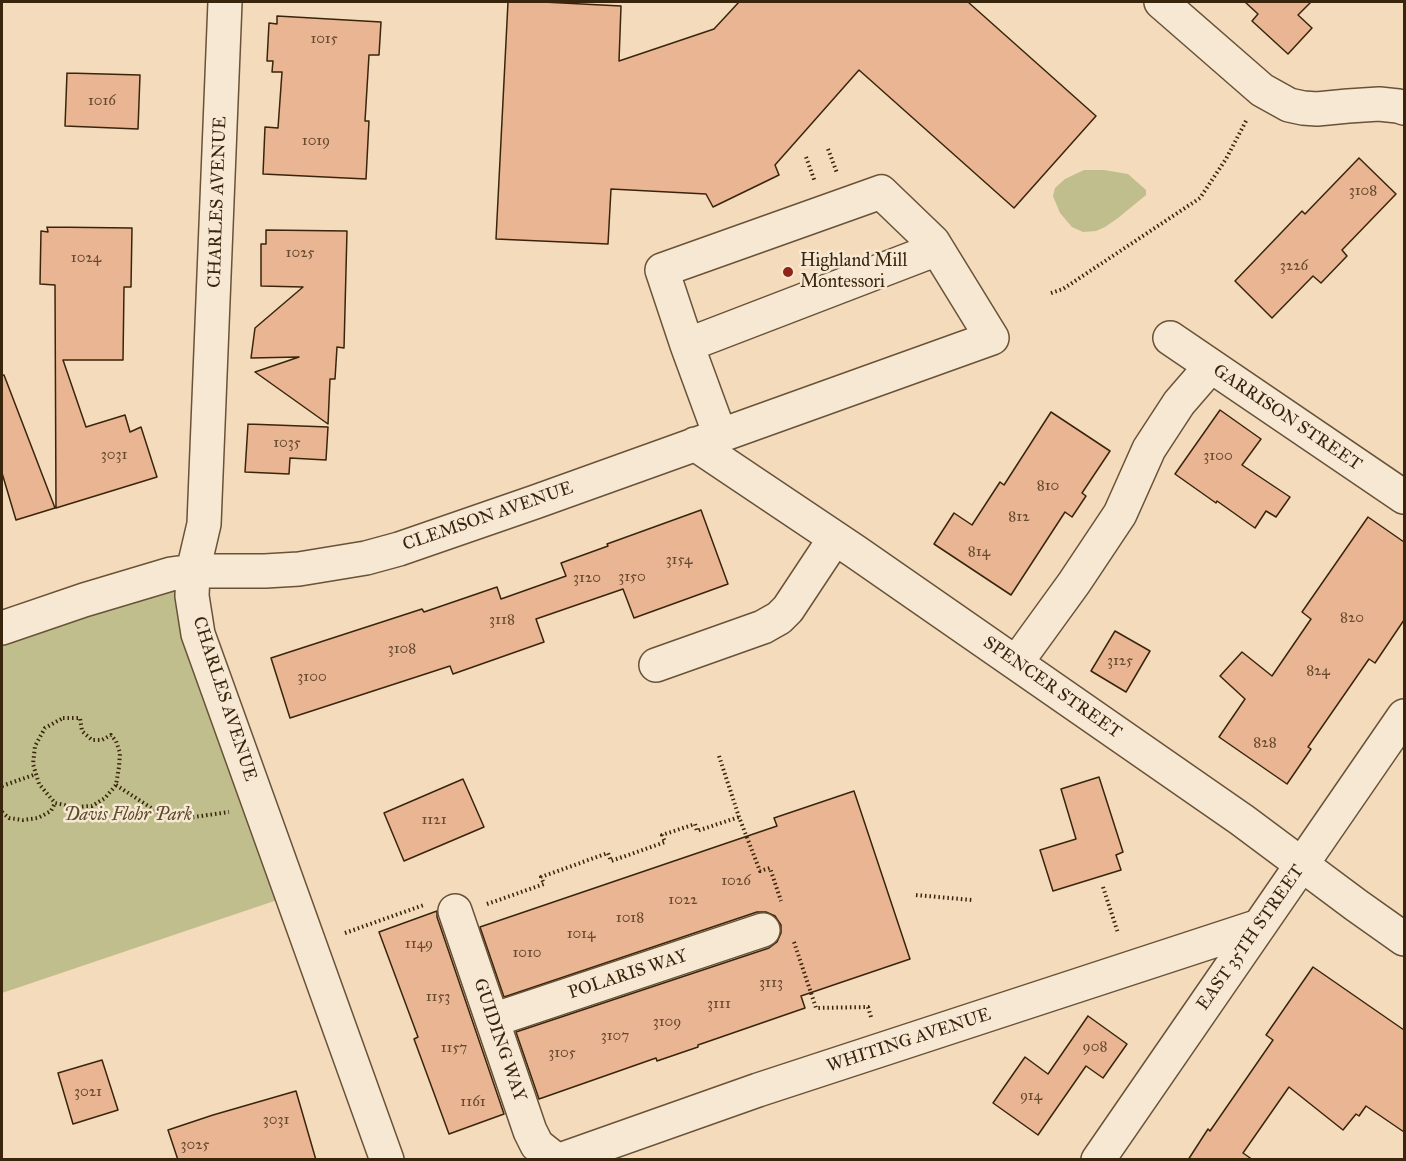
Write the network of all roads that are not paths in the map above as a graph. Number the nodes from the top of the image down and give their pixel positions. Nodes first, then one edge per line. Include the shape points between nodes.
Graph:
1 (225, 2) edge
2 (1161, 2) edge
3 (1404, 108) edge
4 (937, 249) junction
5 (1170, 338) dead end
6 (687, 345) junction
7 (1211, 366) junction
8 (707, 440) junction
9 (1404, 497) edge
10 (835, 538) junction
11 (194, 571) junction
12 (2, 628) edge
13 (1016, 663) junction
14 (656, 665) dead end
15 (1404, 716) edge
16 (1302, 865) junction
17 (456, 907) road end
18 (779, 924) road end
19 (1259, 926) junction
20 (1404, 939) edge
21 (493, 1020) junction
22 (387, 1160) edge
23 (558, 1160) edge
24 (1098, 1160) edge

1 - 11 street, CHARLES AVENUE via 204,524
2 - 3 street via 1262,90 1289,105 1317,109 1379,104
4 - 6 street
4 - 6 street via 881,192 662,270
4 - 8 street, CLEMSON AVENUE via 992,338
5 - 7 street, GARRISON STREET
6 - 8 street
7 - 9 street, GARRISON STREET
7 - 13 street via 1179,403 1149,449 1120,514
8 - 10 street, SPENCER STREET
8 - 11 street, CLEMSON AVENUE via 366,558 299,569
10 - 13 street, SPENCER STREET
10 - 14 street via 778,618 763,627
11 - 12 street, CLEMSON AVENUE via 171,574
11 - 22 street, CHARLES AVENUE via 192,596 198,634
13 - 16 street, SPENCER STREET
15 - 16 street, EAST 35TH STREET
16 - 19 street, EAST 35TH STREET
16 - 20 street, SPENCER STREET
17 - 21 street, GUIDING WAY
18 - 21 street, POLARIS WAY
19 - 23 street, WHITING AVENUE via 758,1090
19 - 24 street, EAST 35TH STREET
21 - 23 street, GUIDING WAY via 530,1131 537,1145

